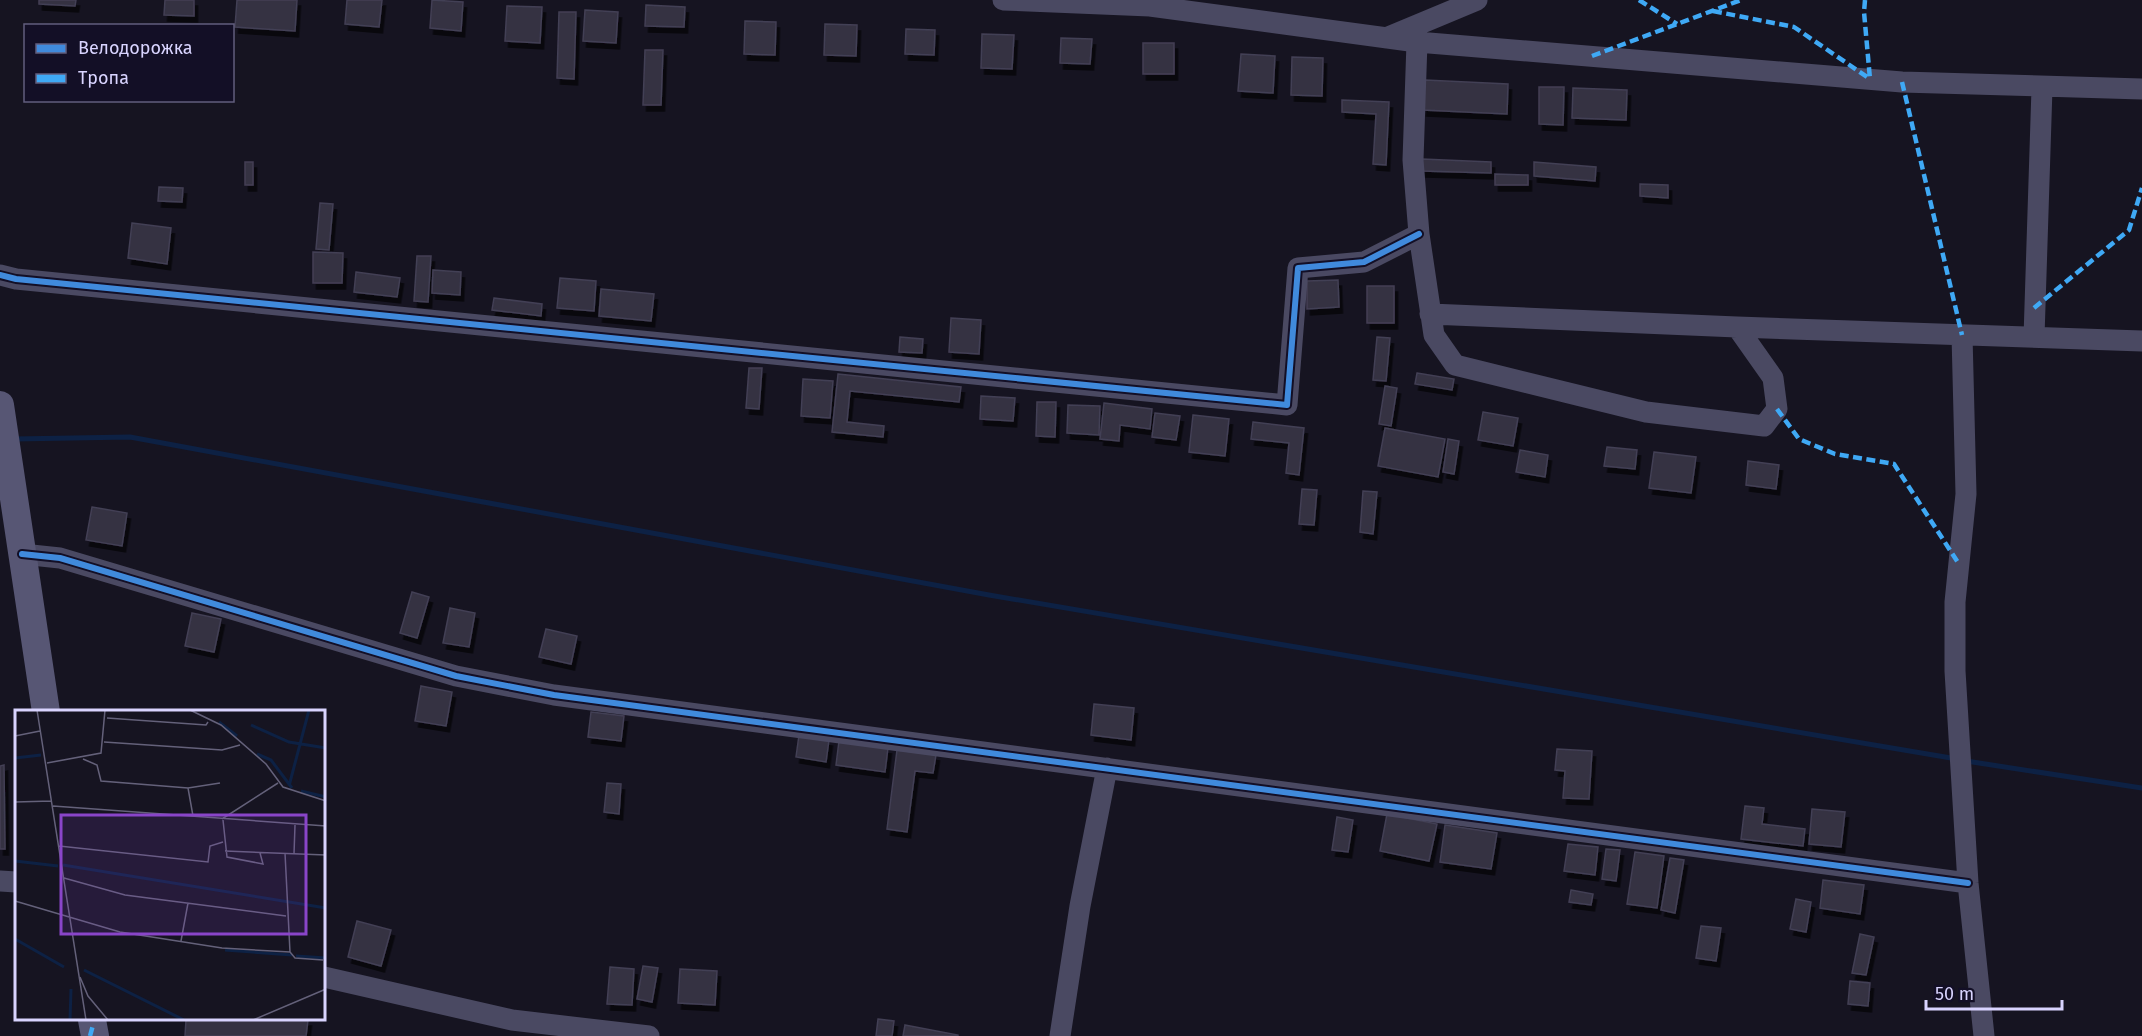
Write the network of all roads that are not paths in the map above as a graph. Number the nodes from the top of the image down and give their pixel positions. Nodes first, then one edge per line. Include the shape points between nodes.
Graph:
1 (1003, 0) edge
2 (1477, 0) edge
3 (1149, 3) edge
4 (1385, 38) junction
5 (1417, 42) junction
6 (2042, 88) junction
7 (2142, 89) edge
8 (1419, 234) junction
9 (0, 275) edge
10 (1430, 314) junction
11 (1737, 327) junction
12 (1962, 335) junction
13 (2034, 337) junction
14 (2142, 341) edge
15 (0, 405) edge
16 (22, 554) junction
17 (46, 710) edge
18 (1107, 768) junction
19 (0, 881) edge
20 (15, 882) edge
21 (1968, 883) junction
22 (326, 977) edge
23 (92, 1021) edge
24 (95, 1036) edge
25 (649, 1036) edge
26 (1060, 1036) edge
27 (1984, 1036) edge

1 - 3 street
2 - 4 street
3 - 4 street
4 - 5 street
5 - 6 street via 1902,82
5 - 8 street via 1413,160
6 - 7 street
6 - 13 street
8 - 9 street via 1364,261 1298,268 1287,405
8 - 10 street
10 - 11 street
10 - 11 street via 1434,336 1455,365 1646,412 1764,426 1777,410 1773,378
11 - 12 street
12 - 13 street
12 - 21 street via 1966,494 1955,602 1955,671
13 - 14 street
15 - 16 main road
16 - 17 main road
16 - 18 street via 60,558 467,678 554,694
18 - 21 street
18 - 26 street
19 - 20 street
21 - 27 street
22 - 25 street via 512,1020
23 - 24 main road

